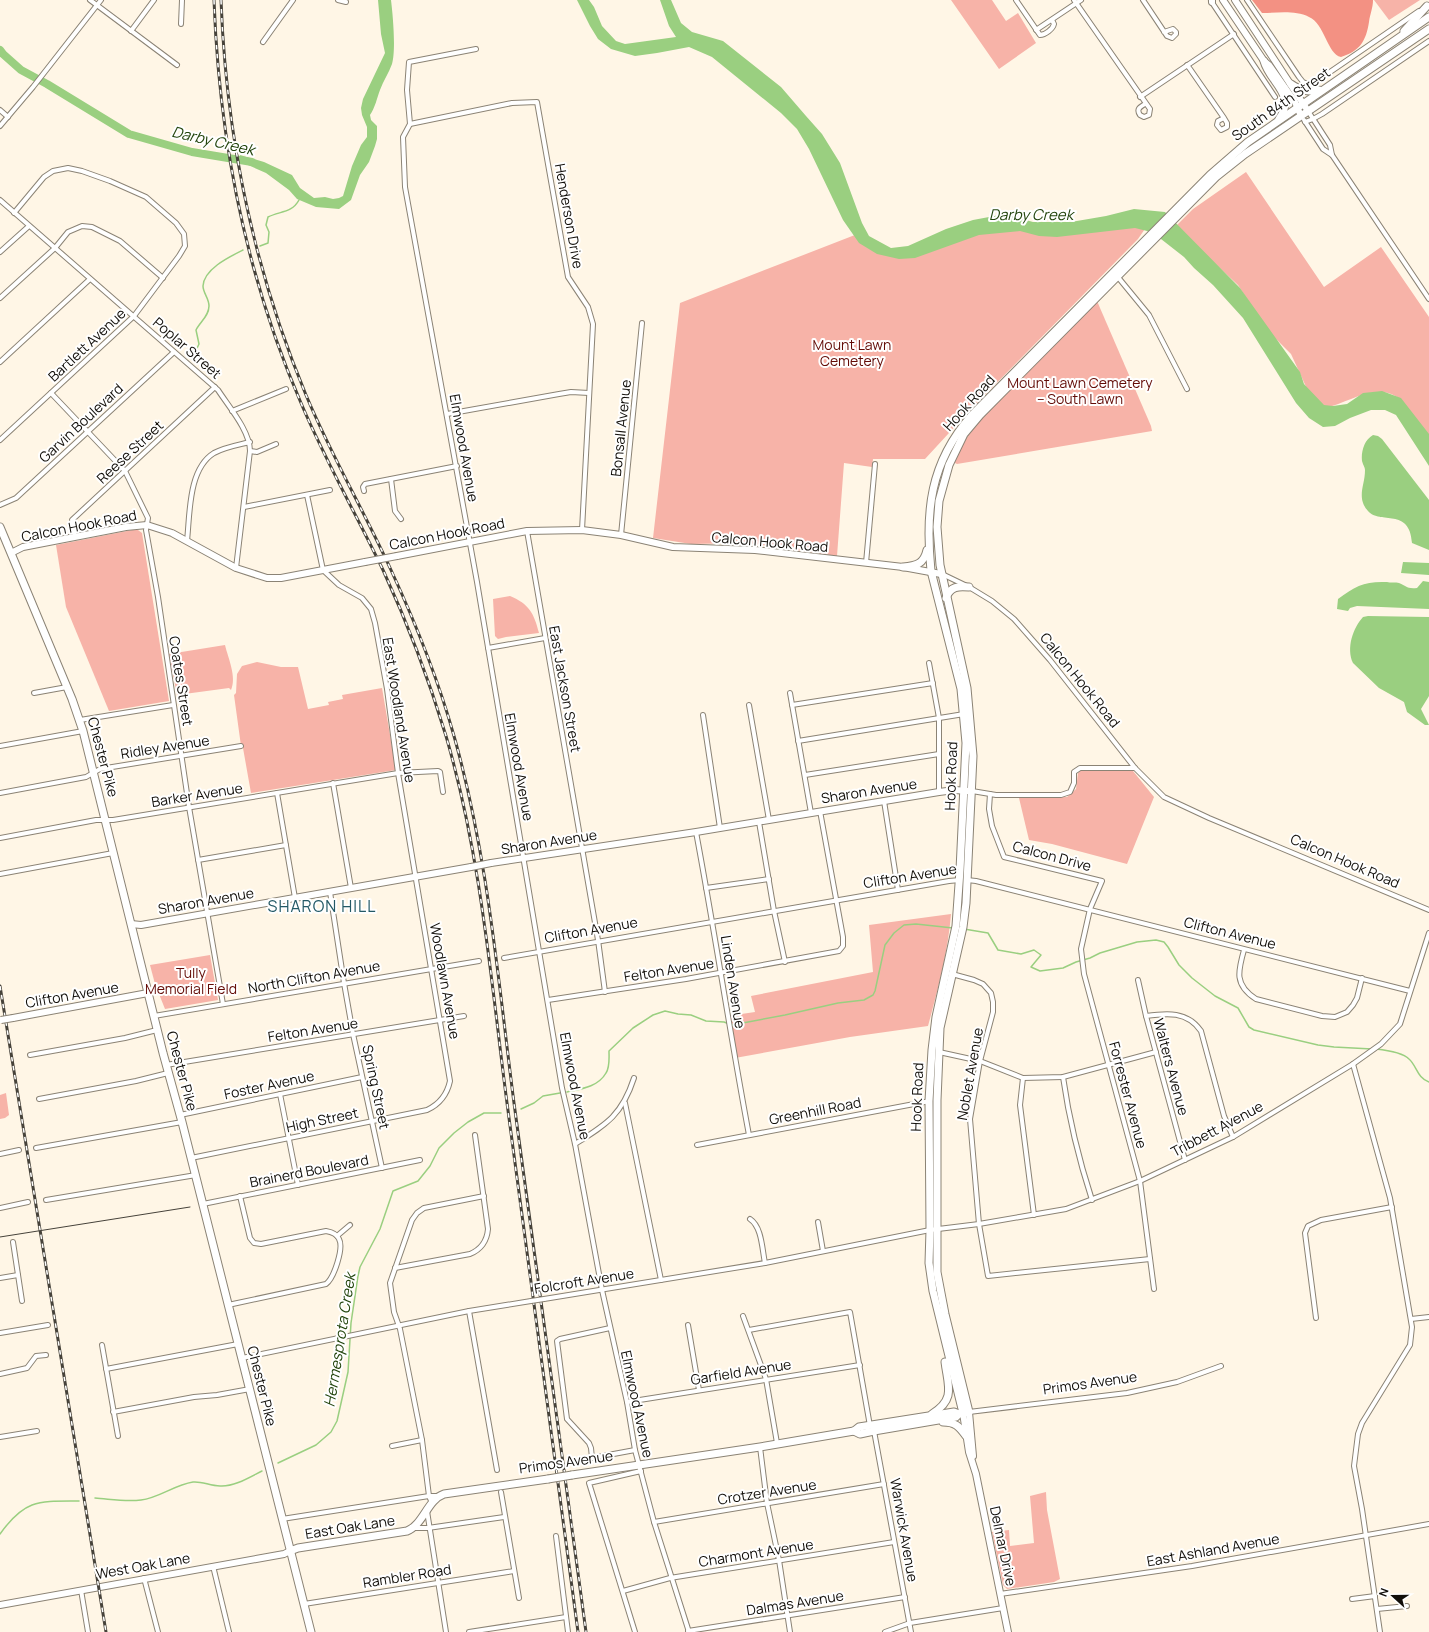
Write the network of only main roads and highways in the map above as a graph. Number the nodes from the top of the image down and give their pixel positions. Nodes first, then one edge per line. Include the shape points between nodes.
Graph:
1 (1428, 5) edge
2 (1429, 17) edge
3 (1429, 29) edge
4 (1397, 39) junction
5 (1264, 60) road end
6 (1292, 84) road end
7 (1324, 89) junction
8 (1276, 122) junction
9 (1179, 209) junction
10 (1162, 227) joint
11 (1115, 274) junction
12 (0, 527) edge
13 (928, 537) junction
14 (903, 567) road end
15 (969, 587) road end
16 (946, 598) junction
17 (959, 929) junction
18 (945, 1344) junction
19 (964, 1413) junction
20 (928, 1419) junction
21 (966, 1436) road end
22 (438, 1496) joint
23 (290, 1551) junction
24 (311, 1632) edge

1 - 4 main road
2 - 4 main road, South 84th Street
3 - 9 main road, South 84th Street via 1308,111 1303,119 1235,161
4 - 7 main road, South 84th Street
5 - 8 main road via 1285,101 1283,112
6 - 7 main road via 1307,91
7 - 8 main road, South 84th Street
8 - 9 main road, South 84th Street via 1230,157
9 - 10 main road, South 84th Street
10 - 11 main road, Hook Road
11 - 13 main road, Hook Road via 958,431 943,458 936,478 929,510
11 - 16 main road, Hook Road via 980,415 962,438 949,465 939,501 936,527
12 - 23 main road, Chester Pike via 80,720
13 - 14 main road via 924,560 917,565
13 - 17 main road, Hook Road via 931,571 958,677 964,714 966,743
15 - 16 main road via 953,588
16 - 17 main road, Hook Road via 967,688 973,756 967,880
17 - 18 main road, Hook Road via 934,1033 929,1101 929,1263
17 - 19 main road, Hook Road via 943,1010 938,1052 937,1265
18 - 19 main road, Hook Road
18 - 20 main road via 949,1393 944,1404
19 - 20 main road, Primos Avenue via 956,1417
20 - 21 main road via 954,1423
20 - 22 main road, Primos Avenue, bridge via 872,1429 860,1434 854,1431 640,1468 572,1475
22 - 23 main road, East Oak Lane via 430,1500 427,1511 414,1528 399,1533
23 - 24 main road, Chester Pike

